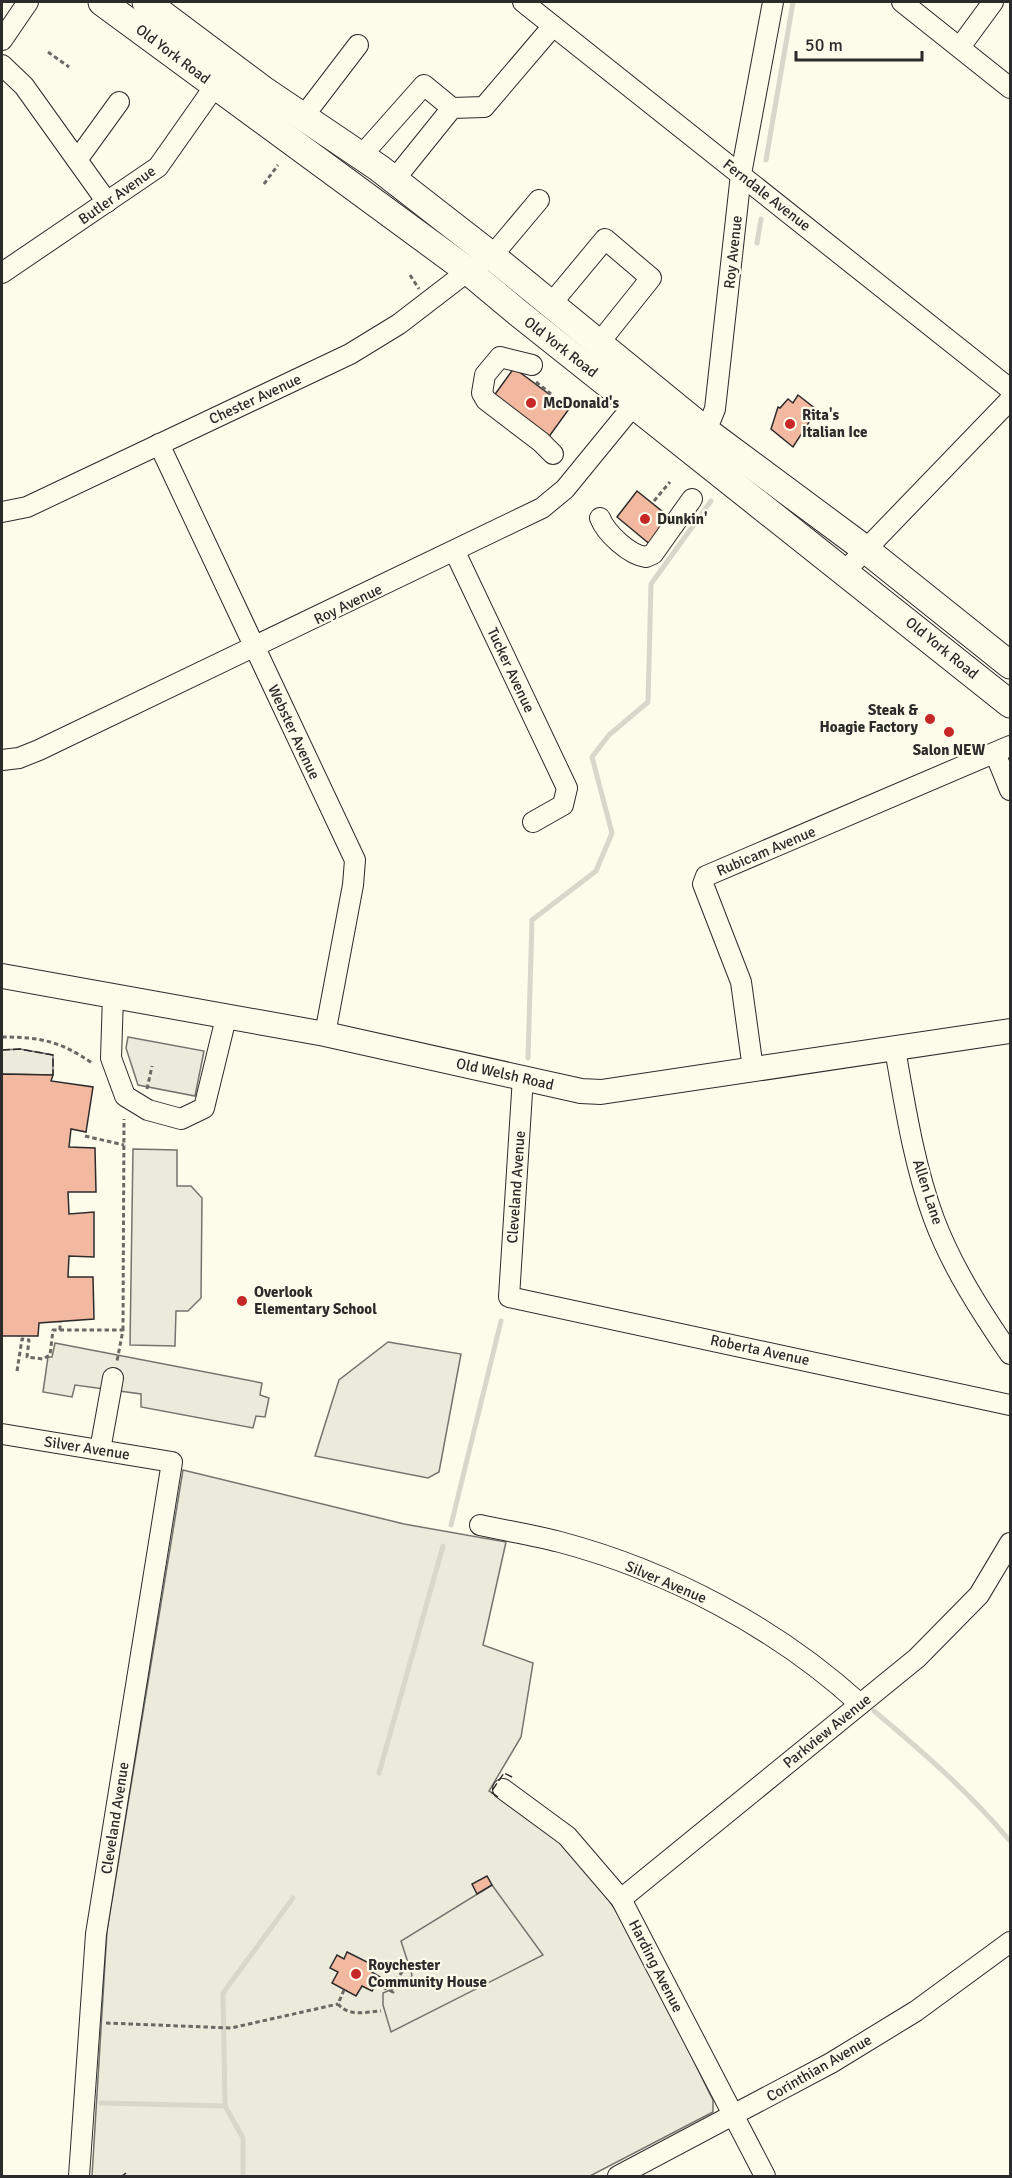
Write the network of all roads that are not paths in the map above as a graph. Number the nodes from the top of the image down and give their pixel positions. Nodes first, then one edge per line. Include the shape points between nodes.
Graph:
1 (28, 2) edge
2 (146, 2) edge
3 (523, 2) edge
4 (773, 2) edge
5 (902, 2) edge
6 (993, 2) edge
7 (118, 6) edge
8 (553, 26) junction
9 (2, 40) edge
10 (358, 45) dead end
11 (960, 47) junction
12 (2, 65) edge
13 (223, 75) junction
14 (1011, 88) edge
15 (119, 102) dead end
16 (452, 108) junction
17 (303, 117) junction
18 (361, 156) junction
19 (78, 160) junction
20 (741, 174) junction
21 (394, 180) junction
22 (539, 200) dead end
23 (108, 202) junction
24 (492, 256) junction
25 (468, 271) junction
26 (2, 273) edge
27 (551, 304) junction
28 (599, 343) junction
29 (532, 365) dead end
30 (1011, 389) edge
31 (642, 396) junction
32 (1011, 400) edge
33 (706, 431) junction
34 (159, 444) junction
35 (553, 454) dead end
36 (692, 499) dead end
37 (2, 512) edge
38 (600, 518) dead end
39 (865, 549) junction
40 (455, 552) junction
41 (845, 571) junction
42 (254, 649) junction
43 (1011, 665) edge
44 (1011, 704) edge
45 (1003, 749) edge
46 (2, 760) edge
47 (1011, 790) edge
48 (533, 822) dead end
49 (2, 976) edge
50 (113, 996) junction
51 (226, 1018) junction
52 (1011, 1031) edge
53 (325, 1034) junction
54 (895, 1049) junction
55 (753, 1069) junction
56 (523, 1077) junction
57 (509, 1297) joint
58 (1011, 1354) edge
59 (113, 1378) road end
60 (1011, 1405) edge
61 (3, 1431) edge
62 (100, 1450) junction
63 (172, 1462) joint
64 (480, 1525) dead end
65 (1011, 1543) edge
66 (860, 1704) junction
67 (503, 1789) dead end
68 (621, 1899) junction
69 (1011, 1942) edge
70 (734, 2116) junction
71 (79, 2176) edge
72 (618, 2176) edge
73 (765, 2176) edge

1 - 9 street
2 - 13 highway, Old York Road
3 - 8 street, Ferndale Avenue
4 - 20 street, Roy Avenue
5 - 11 street
6 - 11 street
7 - 13 highway, Old York Road
8 - 16 street via 484,107
8 - 20 street, Ferndale Avenue
10 - 17 street
11 - 14 street
12 - 19 street via 24,86
13 - 17 highway, Old York Road
13 - 23 street, Butler Avenue via 158,167
13 - 25 highway, Old York Road
15 - 19 street
16 - 18 street via 424,85
16 - 21 street
17 - 18 highway, Old York Road
18 - 21 highway, Old York Road
19 - 23 street
20 - 30 street, Ferndale Avenue
20 - 33 street, Roy Avenue via 715,409
21 - 24 highway, Old York Road
22 - 24 street, Chester Avenue
23 - 26 street, Butler Avenue
24 - 25 street, Chester Avenue
24 - 27 highway, Old York Road
25 - 31 highway, Old York Road
25 - 34 street, Chester Avenue via 399,324 350,354
27 - 28 highway, Old York Road
27 - 28 street via 605,239 651,278
28 - 31 highway, Old York Road
29 - 35 street via 500,357 485,375 482,393
31 - 33 highway, Old York Road
31 - 40 street, Roy Avenue via 553,501
31 - 41 highway, Old York Road
32 - 39 street
33 - 39 highway, Old York Road
34 - 37 street, Chester Avenue via 27,507
34 - 42 street, Webster Avenue
36 - 38 street via 653,554 646,557 628,549 604,529
39 - 41 street
39 - 43 highway, Old York Road
40 - 42 street, Roy Avenue
40 - 48 street, Tucker Avenue via 567,788 563,805
41 - 44 highway, Old York Road
42 - 46 street, Roy Avenue via 39,750
42 - 53 street, Webster Avenue via 355,860
45 - 47 street
45 - 55 street, Rubicam Avenue via 706,876 702,884 741,982
49 - 50 main road, Old Welsh Road
50 - 51 main road, Old Welsh Road
50 - 51 street via 111,1058 124,1096 148,1110 181,1119 204,1108
51 - 53 main road, Old Welsh Road
52 - 54 main road, Old Welsh Road
53 - 56 main road, Old Welsh Road
54 - 55 main road, Old Welsh Road
54 - 58 street, Allen Lane via 914,1149 934,1219 974,1301
55 - 56 main road, Old Welsh Road via 601,1092
56 - 57 street, Cleveland Avenue
57 - 60 street, Roberta Avenue
59 - 62 street
61 - 62 street, Silver Avenue
62 - 63 street, Silver Avenue
63 - 71 street, Cleveland Avenue via 96,1934
64 - 66 street, Silver Avenue via 560,1542 693,1591 776,1640
65 - 66 street, Parkview Avenue via 979,1595 917,1658
66 - 68 street, Parkview Avenue
67 - 68 street, Harding Avenue via 567,1836
68 - 70 street, Harding Avenue
69 - 70 street, Corinthian Avenue via 916,2012
70 - 72 street, Corinthian Avenue
70 - 73 street, Harding Avenue

